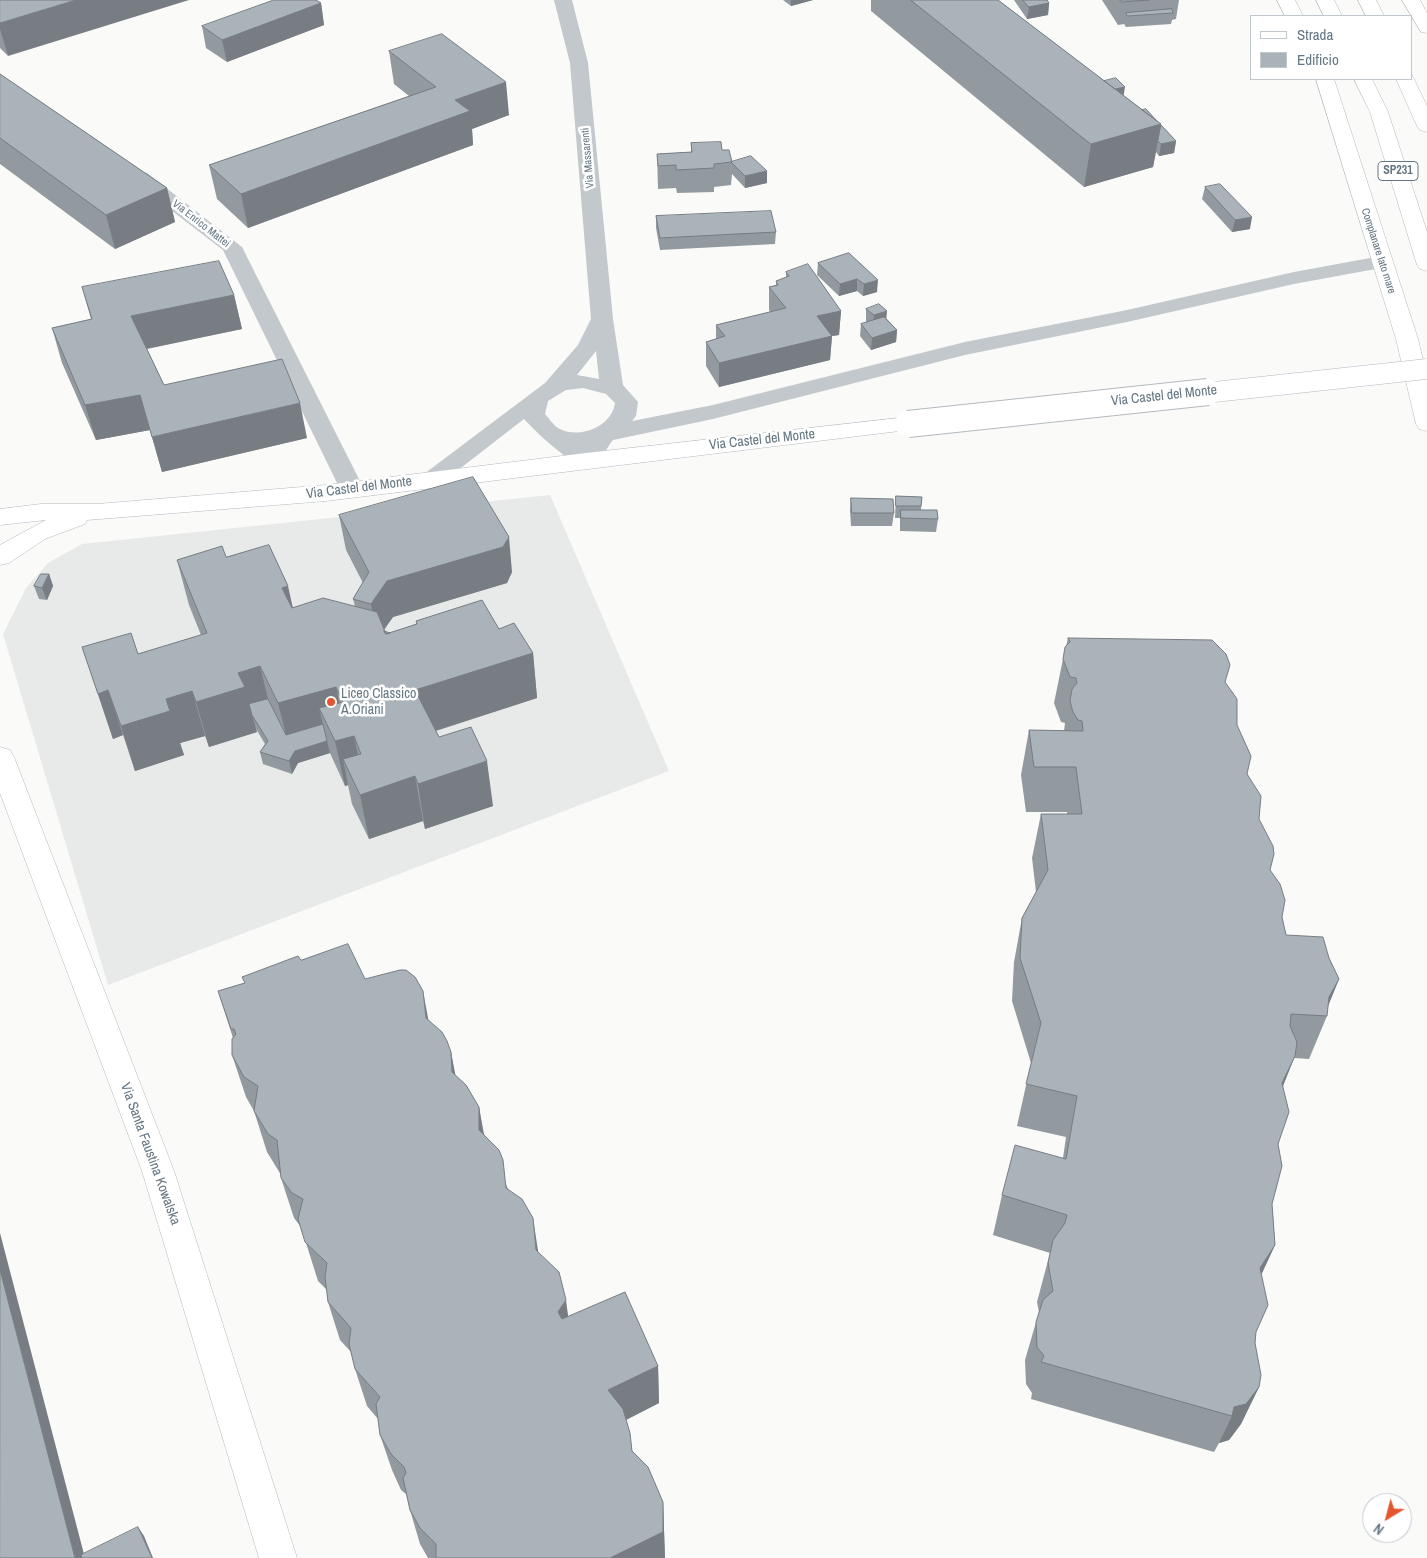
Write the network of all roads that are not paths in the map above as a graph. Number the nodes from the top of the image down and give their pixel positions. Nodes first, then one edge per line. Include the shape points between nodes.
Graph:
1 (563, 0) edge
2 (1286, 0) edge
3 (1325, 0) edge
4 (1367, 0) edge
5 (1411, 0) edge
6 (1294, 15) edge
7 (1332, 15) edge
8 (1374, 15) edge
9 (1427, 28) edge
10 (1325, 80) edge
11 (1363, 80) edge
12 (1405, 80) edge
13 (1427, 126) edge
14 (121, 163) edge
15 (1381, 262) junction
16 (1427, 265) edge
17 (602, 318) junction
18 (1427, 369) edge
19 (612, 388) junction
20 (545, 392) junction
21 (1427, 424) edge
22 (605, 434) junction
23 (555, 435) junction
24 (586, 460) junction
25 (432, 479) junction
26 (352, 489) junction
27 (96, 512) junction
28 (0, 517) edge
29 (0, 557) edge
30 (0, 758) edge
31 (278, 1558) edge

1 - 17 street, Via Massarenti via 579,63
2 - 6 main road
3 - 7 main road
4 - 8 main road
5 - 9 main road
10 - 15 main road, Complanare lato mare
11 - 16 main road, SP231 via 1379,112
12 - 13 main road
14 - 26 street, Via Enrico Mattei via 232,247
15 - 21 main road, Complanare lato mare via 1407,340
15 - 22 street via 965,349 713,412
17 - 19 street, Via Massarenti
17 - 20 street via 594,340 582,357
18 - 24 main road, Via Castel del Monte, bridge
19 - 20 street via 584,381
19 - 22 street via 627,402 628,411 617,428
20 - 23 street via 533,415 544,430
20 - 25 street
22 - 23 street via 580,439
22 - 24 street
23 - 24 street
24 - 25 main road, Via Castel del Monte
25 - 26 main road, Via Castel del Monte
26 - 27 main road, Via Castel del Monte
27 - 28 main road, Via Castel del Monte via 41,512
27 - 29 main road, Via Castel del Monte via 59,523
30 - 31 main road, Via Santa Faustina Kowalska via 158,1172

